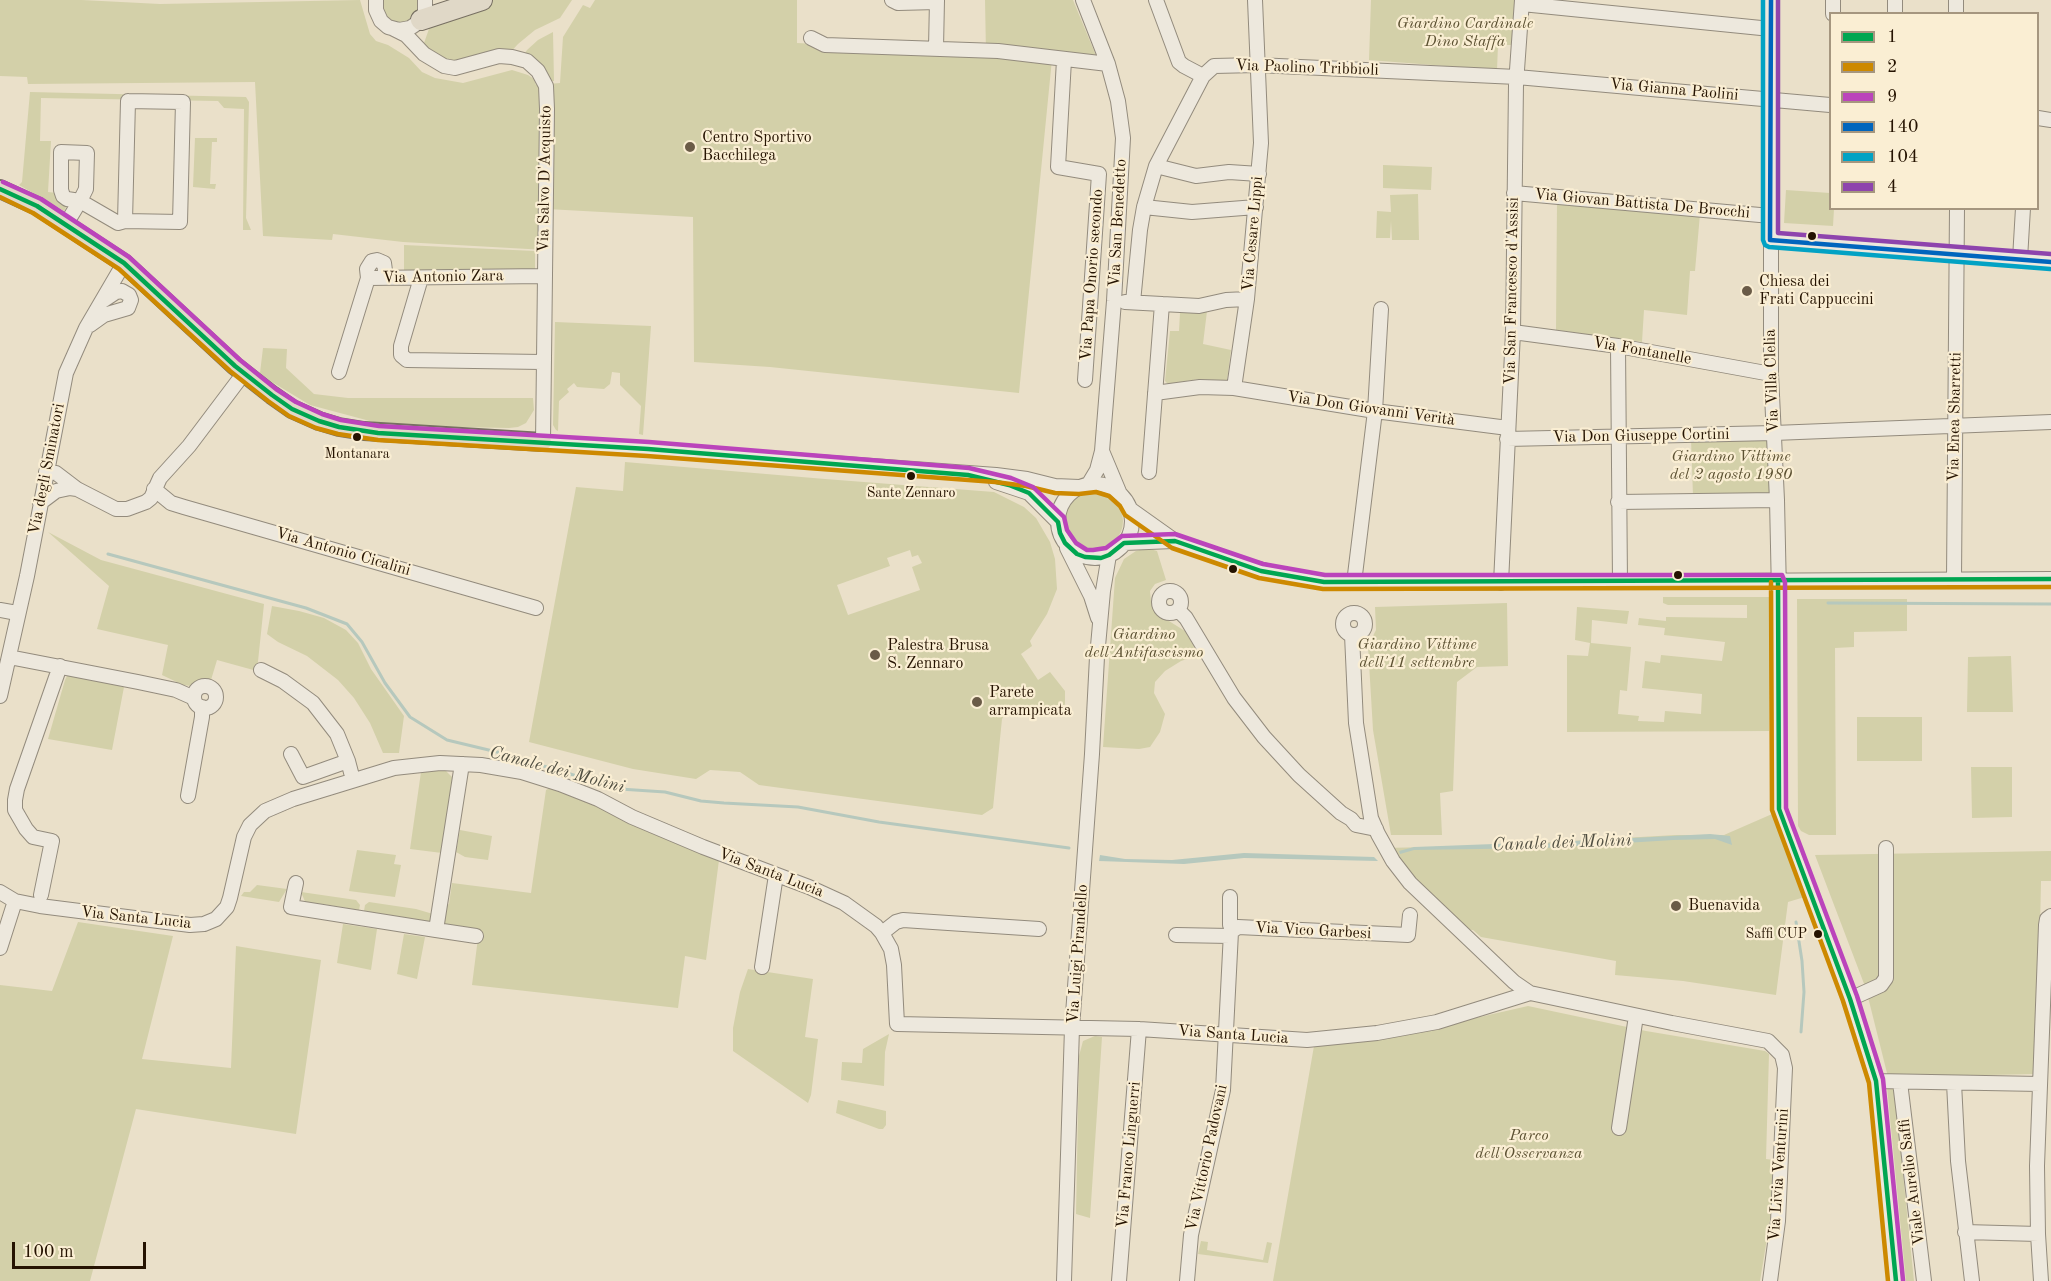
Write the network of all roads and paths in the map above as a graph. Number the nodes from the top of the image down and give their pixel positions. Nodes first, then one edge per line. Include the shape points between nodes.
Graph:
1 (376, 0) edge
2 (425, 0) edge
3 (482, 0) edge
4 (892, 0) edge
5 (1083, 0) edge
6 (1156, 0) edge
7 (1256, 0) edge
8 (1771, 0) edge
9 (937, 1) edge
10 (1522, 2) edge
11 (419, 22) junction
12 (392, 28) junction
13 (1771, 29) junction
14 (811, 38) dead end
15 (936, 48) junction
16 (432, 59) junction
17 (1064, 60) junction
18 (1108, 64) junction
19 (1257, 65) junction
20 (1203, 76) junction
21 (1516, 77) junction
22 (1770, 98) junction
23 (1829, 105) edge
24 (1156, 166) junction
25 (1258, 174) junction
26 (5, 191) edge
27 (1514, 193) junction
28 (1144, 207) junction
29 (1256, 207) junction
30 (1957, 210) edge
31 (2023, 210) edge
32 (1771, 216) junction
33 (125, 221) junction
34 (66, 224) junction
35 (1770, 240) junction
36 (1957, 255) junction
37 (2020, 259) junction
38 (2051, 262) edge
39 (124, 263) junction
40 (544, 276) junction
41 (421, 278) junction
42 (1247, 299) junction
43 (104, 300) junction
44 (1114, 301) junction
45 (1133, 302) junction
46 (1162, 304) junction
47 (1382, 309) dead end
48 (86, 328) junction
49 (1513, 332) junction
50 (1618, 346) junction
51 (542, 362) junction
52 (339, 372) dead end
53 (244, 373) junction
54 (1771, 374) junction
55 (1085, 380) dead end
56 (1234, 388) junction
57 (1155, 393) junction
58 (1375, 411) junction
59 (2051, 422) edge
60 (1954, 426) junction
61 (1774, 433) junction
62 (1508, 434) junction
63 (1618, 436) junction
64 (543, 442) junction
65 (1102, 451) junction
66 (46, 472) junction
67 (1149, 472) dead end
68 (1028, 486) junction
69 (1083, 486) junction
70 (77, 489) junction
71 (154, 489) junction
72 (1120, 494) junction
73 (1777, 500) junction
74 (1618, 502) junction
75 (40, 503) junction
76 (1130, 509) junction
77 (1058, 522) junction
78 (1175, 542) junction
79 (1065, 543) junction
80 (1124, 543) junction
81 (1109, 555) junction
82 (1954, 579) junction
83 (2051, 579) edge
84 (1620, 582) junction
85 (1778, 582) junction
86 (1501, 583) junction
87 (1354, 584) junction
88 (536, 608) dead end
89 (0, 610) edge
90 (1178, 610) dead end
91 (16, 617) junction
92 (0, 618) edge
93 (1100, 628) junction
94 (1353, 635) dead end
95 (9, 657) junction
96 (60, 666) junction
97 (261, 670) dead end
98 (0, 696) edge
99 (291, 754) dead end
100 (348, 761) junction
101 (462, 764) junction
102 (353, 780) junction
103 (188, 796) dead end
104 (1373, 823) junction
105 (1886, 848) dead end
106 (776, 875) junction
107 (296, 883) dead end
108 (0, 892) edge
109 (41, 894) dead end
110 (1230, 897) dead end
111 (15, 901) junction
112 (1410, 915) dead end
113 (2051, 916) edge
114 (1039, 929) dead end
115 (436, 930) junction
116 (882, 933) junction
117 (1231, 933) junction
118 (1176, 935) dead end
119 (476, 936) dead end
120 (0, 948) edge
121 (1496, 965) junction
122 (762, 967) dead end
123 (1530, 993) junction
124 (1850, 999) junction
125 (1500, 1003) junction
126 (1636, 1016) junction
127 (1072, 1028) junction
128 (1140, 1029) junction
129 (1225, 1035) junction
130 (2046, 1043) edge
131 (1876, 1081) junction
132 (1900, 1082) junction
133 (1954, 1083) junction
134 (2040, 1084) junction
135 (1619, 1128) dead end
136 (2044, 1166) edge
137 (1965, 1232) junction
138 (2038, 1234) junction
139 (1064, 1281) edge
140 (1119, 1281) edge
141 (1187, 1281) edge
142 (1770, 1281) edge
143 (1896, 1281) edge
144 (1924, 1281) edge
145 (1972, 1281) edge
146 (2041, 1281) edge

1 - 12 street via 378,16
2 - 11 street via 426,8
3 - 11 highway
4 - 9 street
5 - 18 street, Via San Benedetto
6 - 20 street via 1179,62
7 - 19 street, Via Cesare Lippi
8 - 13 street, Via Villa Clelia
9 - 15 street
10 - 13 street
10 - 21 street, Via San Francesco d'Assisi
11 - 12 street via 405,30
11 - 16 street via 419,37
12 - 16 street via 406,34
13 - 22 street, Via Villa Clelia
14 - 15 street via 825,45
15 - 17 street
16 - 40 street, Via Salvo D'Acquisto via 455,68 499,56 512,57 527,61 546,86
17 - 18 street
17 - 55 street, Via Papa Onorio secondo via 1058,167 1098,174
18 - 44 street, Via San Benedetto via 1123,138
19 - 20 street, Via Paolino Tribbioli via 1214,66
19 - 21 street, Via Paolino Tribbioli
19 - 25 street, Via Cesare Lippi via 1261,143
20 - 24 street
21 - 22 street, Via Gianna Paolini
21 - 27 street, Via San Francesco d'Assisi
22 - 23 street, Via Gianna Paolini
22 - 32 street, Via Villa Clelia
24 - 25 street via 1196,176
24 - 28 street
25 - 29 street, Via Cesare Lippi
26 - 34 main road
27 - 32 street, Via Giovan Battista De Brocchi
27 - 49 street, Via San Francesco d'Assisi
28 - 29 street via 1191,212
28 - 45 street
29 - 42 street, Via Cesare Lippi
30 - 36 street, Via Enea Sbarretti
31 - 37 street
32 - 35 street, Via Villa Clelia
33 - 33 street via 180,222 183,102 128,101
33 - 34 street via 118,223 80,201
34 - 39 main road
35 - 36 street
35 - 54 street, Via Villa Clelia
36 - 37 street
36 - 60 street, Via Enea Sbarretti
37 - 38 street
39 - 43 street, Via degli Sminatori
39 - 53 main road
40 - 41 street, Via Antonio Zara
40 - 51 street, Via Salvo D'Acquisto
41 - 51 street via 401,346 401,355 407,360
41 - 52 street, Via Antonio Zara via 386,278 384,264 376,260 369,264
42 - 46 street via 1199,306
42 - 56 street, Via Cesare Lippi
43 - 48 street, Via degli Sminatori
43 - 48 street via 122,291 131,300 128,308 104,315
44 - 45 street
44 - 65 street, Via San Benedetto
45 - 46 street
46 - 57 street
47 - 58 street
48 - 66 street, Via degli Sminatori via 66,373
49 - 50 street, Via Fontanelle
49 - 62 street, Via San Francesco d'Assisi
50 - 54 street, Via Fontanelle
50 - 63 street
51 - 64 street, Via Salvo D'Acquisto
53 - 64 main road via 292,409 339,427 378,433
53 - 71 street
54 - 61 street, Via Villa Clelia
56 - 57 street via 1200,387
56 - 58 street, Via Don Giovanni Verità
57 - 67 street
58 - 62 street, Via Don Giovanni Verità
58 - 87 street
59 - 60 street, Via Don Giuseppe Cortini
60 - 61 street, Via Don Giuseppe Cortini
60 - 82 street, Via Enea Sbarretti
61 - 63 street, Via Don Giuseppe Cortini
61 - 73 street, Via Villa Clelia
62 - 63 street, Via Don Giuseppe Cortini
62 - 86 street, Via San Francesco d'Assisi
63 - 74 street
64 - 68 street via 968,475
65 - 69 street, Via San Benedetto via 1097,470
65 - 72 street, Via San Benedetto
66 - 70 street via 56,473
66 - 75 street, Via degli Sminatori
68 - 69 street
68 - 77 street
69 - 72 street via 1105,486
69 - 77 street via 1061,505
70 - 71 street via 116,509 134,507
70 - 75 street via 56,491
71 - 88 street, Via Antonio Cicalini via 171,503
72 - 76 street
73 - 74 street
73 - 85 street, Via Villa Clelia
74 - 84 street
75 - 91 street, Via degli Sminatori
76 - 78 street
76 - 80 street via 1131,527
77 - 79 street
78 - 80 street
78 - 87 street via 1261,571
79 - 81 street via 1085,557
79 - 93 street, Via Luigi Pirandello via 1091,596
80 - 81 street
81 - 93 street, Via Luigi Pirandello
82 - 83 street
82 - 85 street
84 - 85 street
84 - 86 street
85 - 124 street, Viale Aurelio Saffi via 1779,809
86 - 87 street
89 - 91 street
90 - 104 street via 1264,737 1341,813
91 - 92 street
91 - 95 street, Via degli Sminatori
93 - 127 street, Via Luigi Pirandello
94 - 104 street, Via Livia Venturini via 1356,723
95 - 96 street
95 - 98 street, Via degli Sminatori
96 - 103 street via 176,690 200,704
96 - 109 street via 15,800 15,810 33,837 52,841
97 - 100 street via 313,704 337,734
99 - 100 street via 303,777
100 - 102 street
101 - 102 street, Via Santa Lucia via 394,768
101 - 106 street, Via Santa Lucia via 522,772 560,784
101 - 115 street
102 - 111 street, Via Santa Lucia via 293,799 257,817 240,846 226,907 210,922 190,925
104 - 121 street, Via Livia Venturini via 1410,883
105 - 124 street via 1886,978 1881,985
106 - 116 street, Via Santa Lucia via 844,903
106 - 122 street
107 - 115 street via 291,906
108 - 111 street, Via Santa Lucia
110 - 117 street
111 - 120 street
112 - 117 street, Via Vico Garbesi via 1408,935 1238,927
113 - 130 street via 2046,925
114 - 116 street via 903,920
115 - 119 street
116 - 127 street, Via Santa Lucia via 893,957 897,1024
117 - 118 street
117 - 129 street, Via Vico Garbesi
121 - 123 street, Via Livia Venturini
121 - 125 street, Via Livia Venturini via 1506,995
123 - 125 street, Via Santa Lucia
123 - 126 street, Via Livia Venturini
124 - 131 street, Viale Aurelio Saffi
125 - 129 street, Via Santa Lucia via 1437,1022 1377,1033 1307,1040
126 - 135 street
126 - 142 street, Via Livia Venturini via 1768,1041 1782,1055 1786,1069 1778,1221
127 - 128 street, Via Santa Lucia
127 - 139 street, Via Luigi Pirandello
128 - 129 street, Via Santa Lucia
128 - 140 street, Via Franco Linguerri
129 - 141 street, Via Vittorio Padovani via 1223,1090 1191,1235
130 - 134 street
131 - 132 street
131 - 143 street, Viale Aurelio Saffi
132 - 133 street
132 - 144 street, Viale Aurelio Saffi
133 - 134 street
133 - 137 street
134 - 136 street
136 - 138 street
137 - 138 street
137 - 145 street
138 - 146 street

